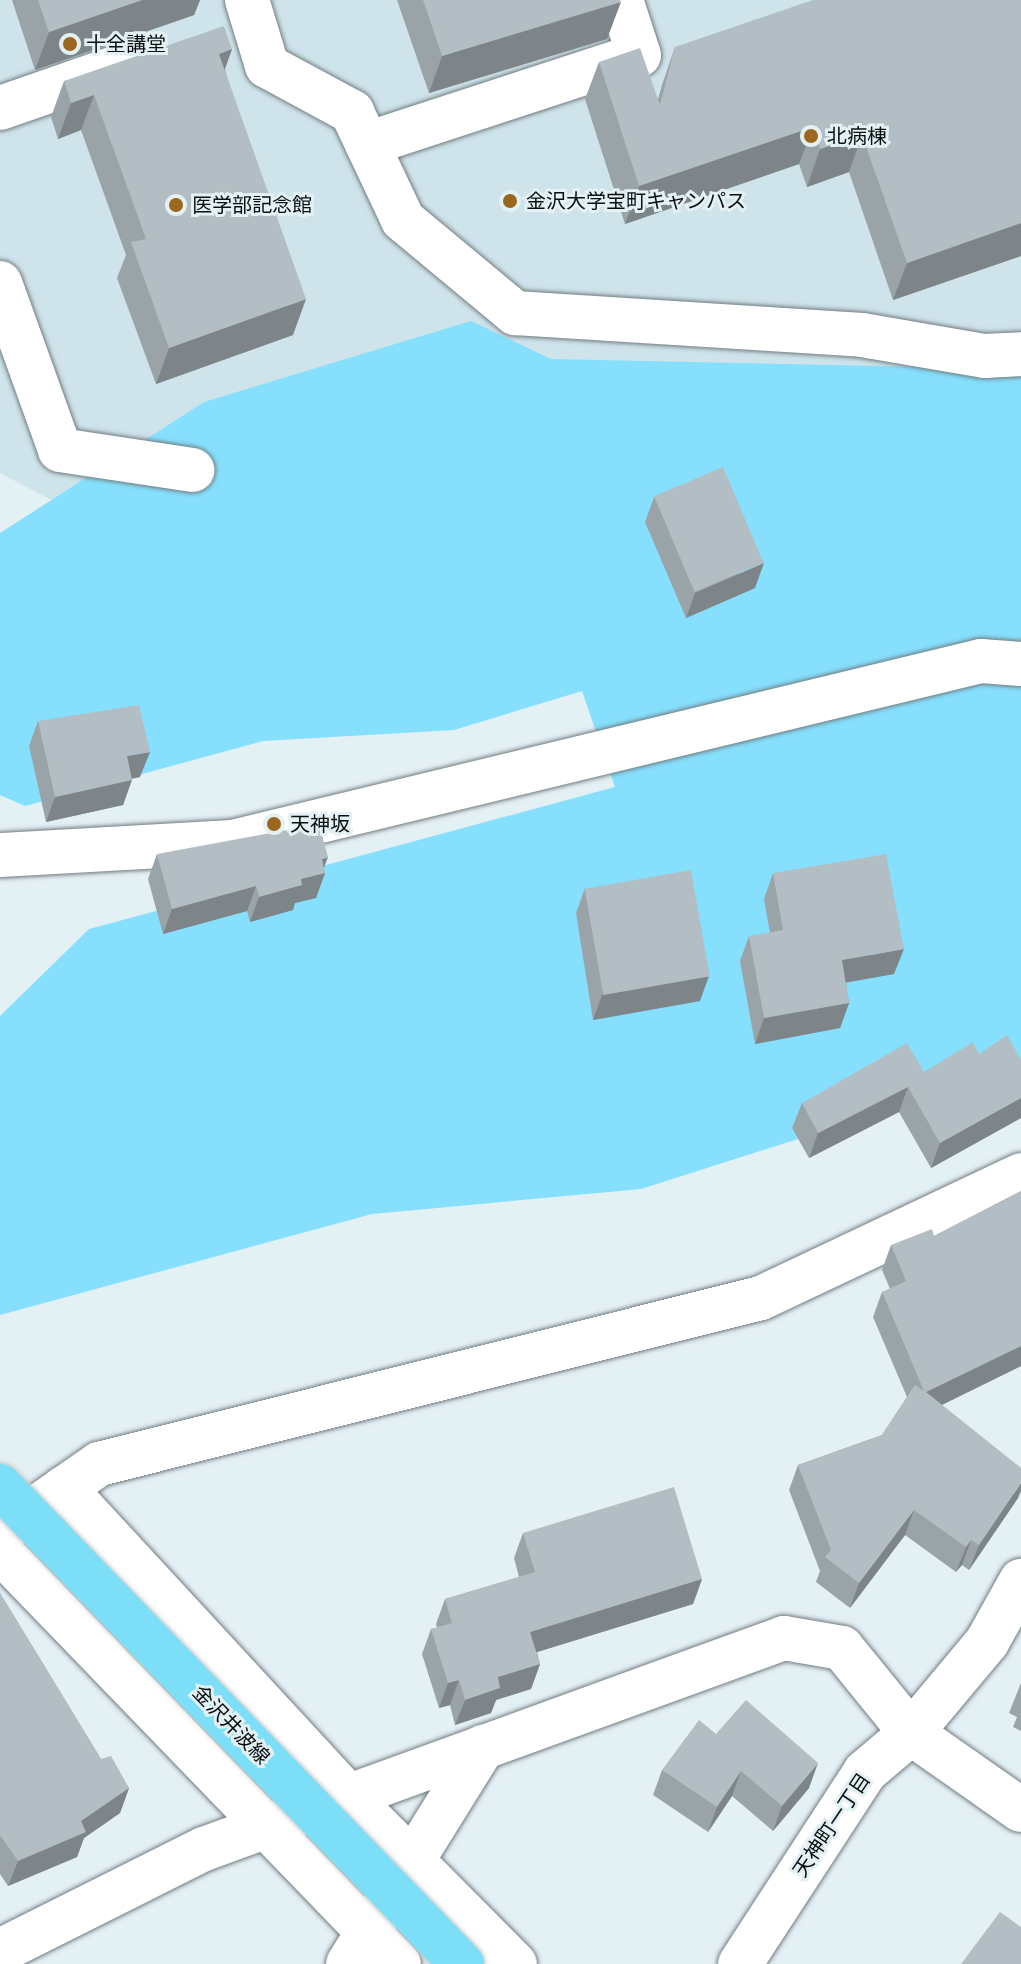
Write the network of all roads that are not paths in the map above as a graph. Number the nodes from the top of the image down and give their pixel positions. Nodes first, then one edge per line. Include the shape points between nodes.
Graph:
1 (621, 0) edge
2 (250, 10) edge
3 (208, 36) edge
4 (164, 51) edge
5 (0, 108) edge
6 (367, 144) junction
7 (0, 283) edge
8 (11, 347) edge
9 (1021, 354) edge
10 (193, 470) dead end
11 (1021, 664) edge
12 (0, 855) edge
13 (1021, 1175) edge
14 (0, 1486) edge
15 (64, 1488) junction
16 (0, 1533) edge
17 (0, 1551) edge
18 (1021, 1581) edge
19 (911, 1733) junction
20 (483, 1747) junction
21 (348, 1796) junction
22 (1021, 1810) edge
23 (261, 1828) junction
24 (413, 1861) junction
25 (358, 1949) edge
26 (0, 1951) edge
27 (399, 1964) edge
28 (462, 1964) edge
29 (515, 1964) edge
30 (740, 1964) edge

1 - 6 street via 639,55
2 - 3 street
2 - 6 street via 267,66 352,112
4 - 5 street
6 - 9 street via 403,220 515,313 862,335 985,356
7 - 8 street
8 - 10 street via 60,450
11 - 12 street via 981,661 233,842
13 - 15 street via 761,1298 99,1464
14 - 28 main road, 金沢井波線, bridge
15 - 16 street
15 - 21 street
17 - 23 street
18 - 19 street, 天神町一丁目 via 987,1642
19 - 20 street via 842,1648 784,1638
19 - 22 street
19 - 30 street, 天神町一丁目 via 865,1772
20 - 21 street
20 - 24 street
21 - 23 street
21 - 24 street
23 - 25 street
23 - 26 street
24 - 25 street
24 - 29 street
25 - 27 street

